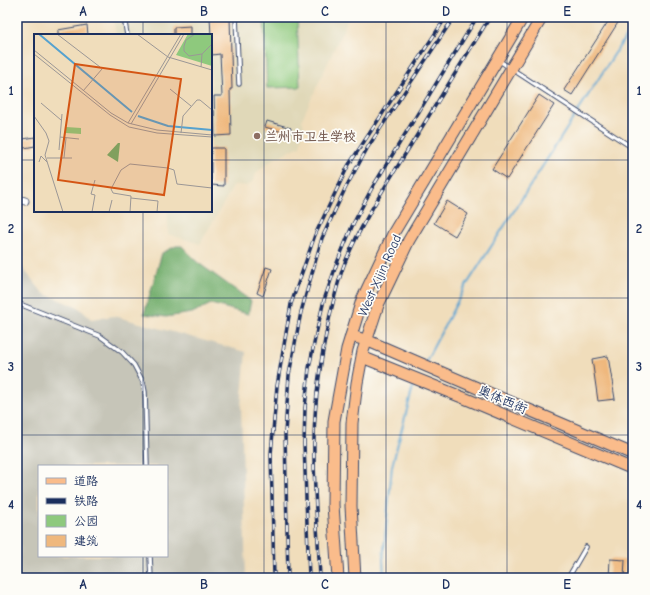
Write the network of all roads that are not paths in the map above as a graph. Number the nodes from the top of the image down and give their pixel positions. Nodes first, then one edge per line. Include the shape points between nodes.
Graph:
1 (124, 17) edge
2 (236, 17) edge
3 (523, 17) edge
4 (542, 17) edge
5 (127, 34) edge
6 (497, 60) junction
7 (511, 69) junction
8 (239, 84) dead end
9 (633, 148) edge
10 (17, 199) edge
11 (26, 201) dead end
12 (17, 303) edge
13 (351, 336) junction
14 (366, 340) junction
15 (362, 357) junction
16 (633, 454) edge
17 (147, 465) edge
18 (633, 469) edge
19 (586, 547) dead end
20 (150, 557) edge
21 (151, 578) edge
22 (338, 578) edge
23 (355, 578) edge
24 (568, 578) edge

1 - 5 lane
2 - 8 lane
3 - 6 main road, West Xijin Road
4 - 7 main road, West Xijin Road
6 - 7 lane
6 - 13 main road, West Xijin Road via 394,232 362,300
7 - 9 lane
7 - 14 main road, West Xijin Road via 408,240 378,305
10 - 11 street
12 - 17 lane via 100,336 122,352 134,365 145,392
13 - 14 main road, 奥体西街
13 - 22 main road, West Xijin Road via 346,349 334,422 333,505
14 - 15 main road, West Xijin Road
14 - 16 main road, 奥体西街
15 - 18 main road, 奥体西街
15 - 23 main road, West Xijin Road via 352,423 351,506
19 - 24 lane
20 - 21 lane

